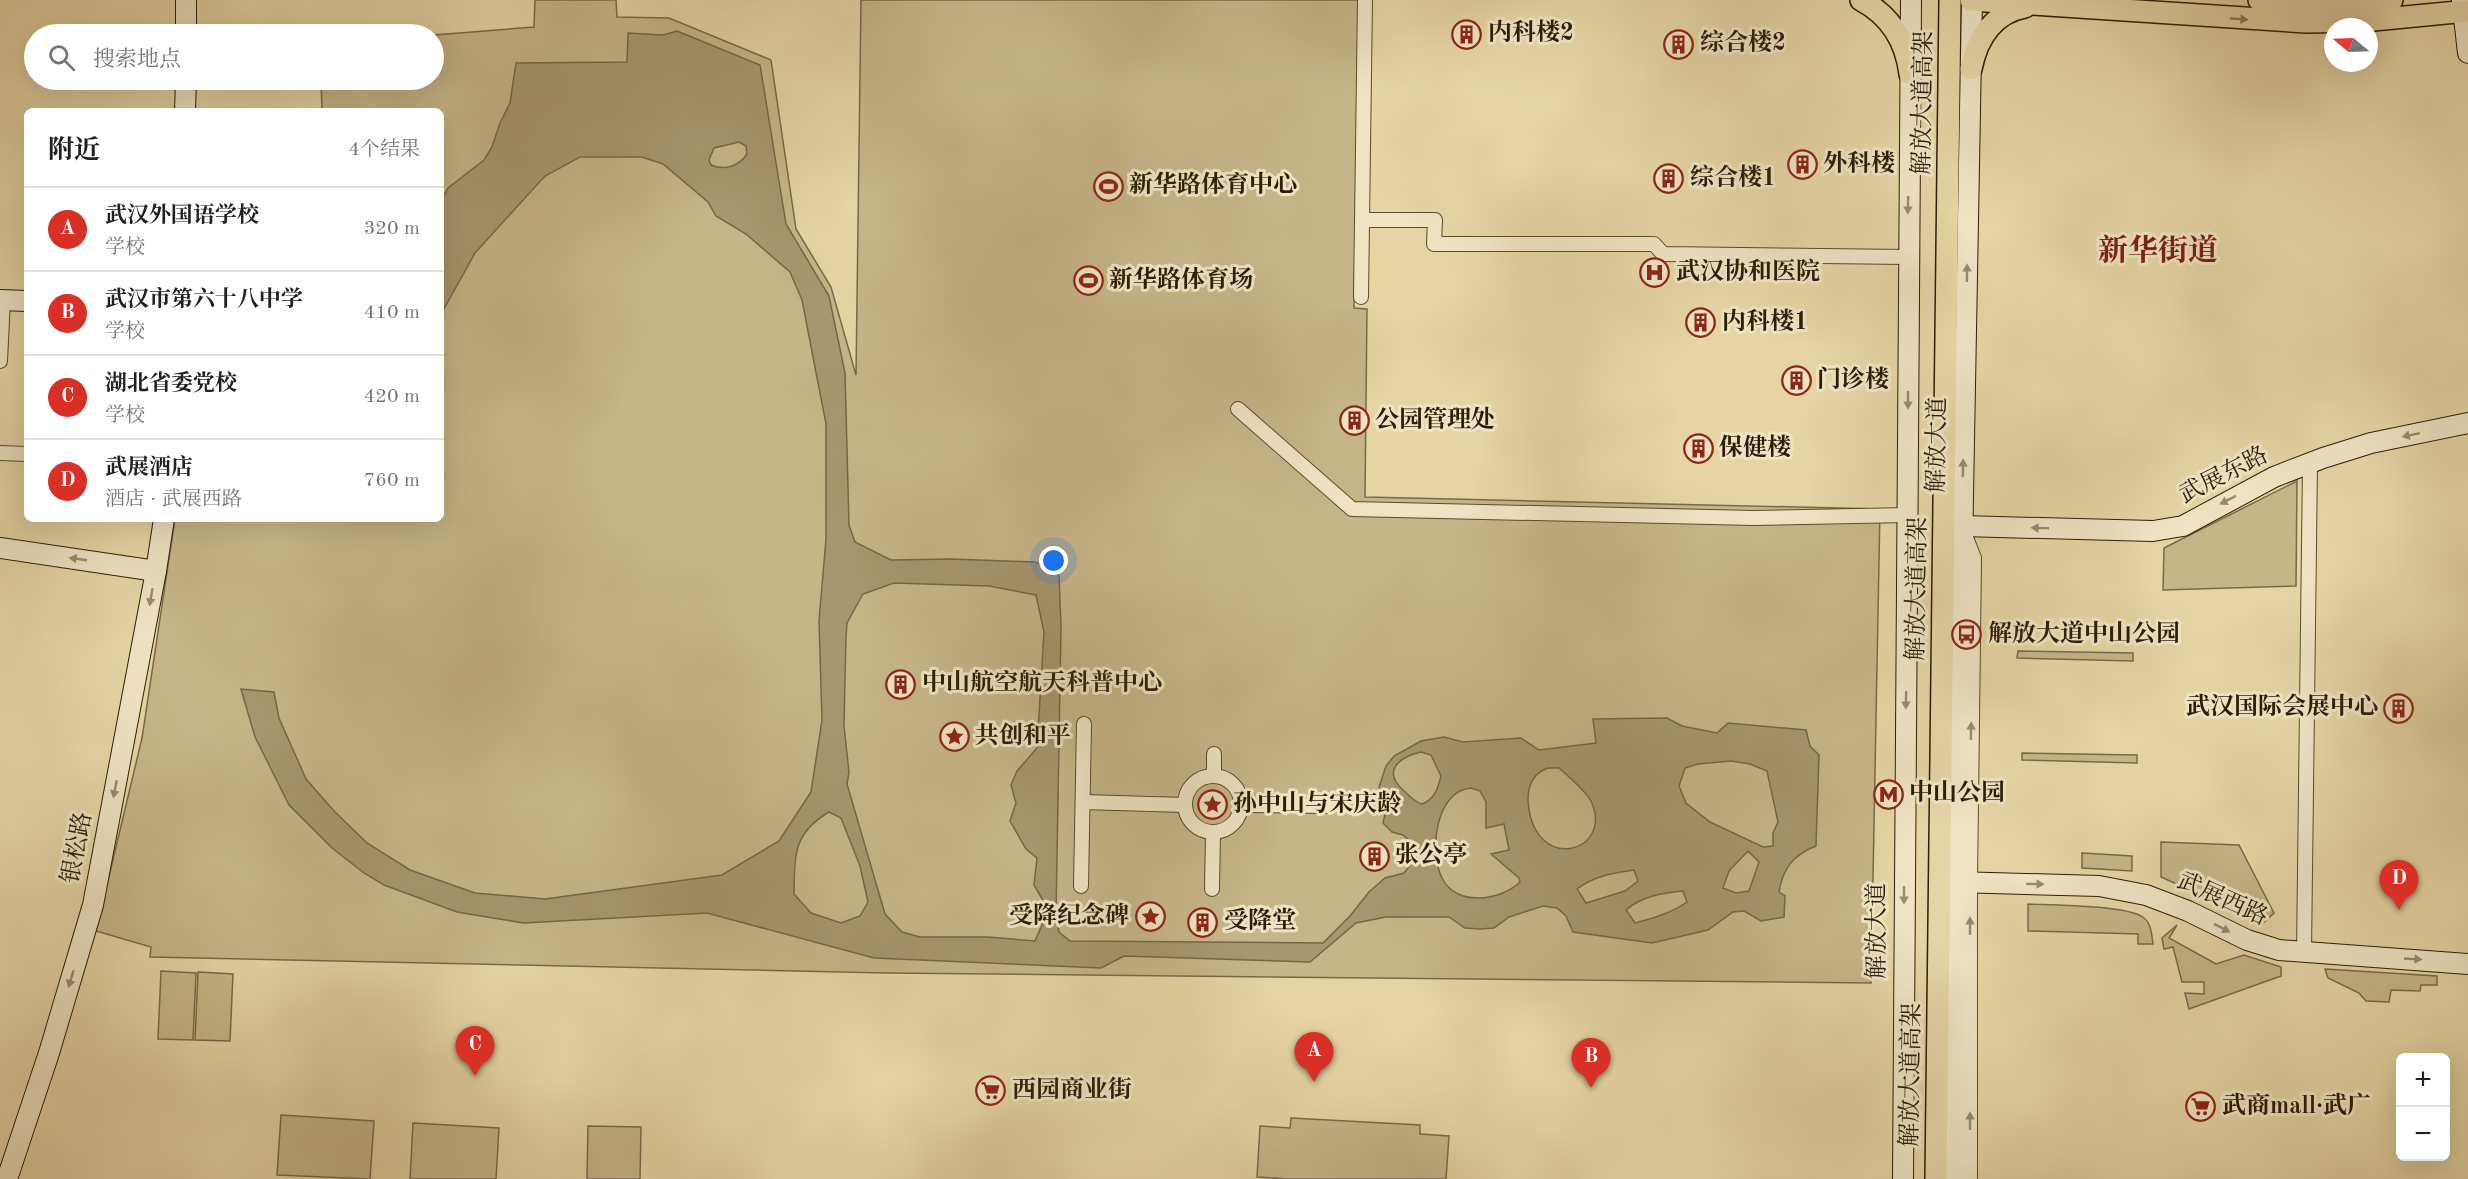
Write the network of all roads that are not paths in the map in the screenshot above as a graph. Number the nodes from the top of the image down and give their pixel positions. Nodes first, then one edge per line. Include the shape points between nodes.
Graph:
1 (186, 0) edge
2 (1365, 0) edge
3 (1860, 0) edge
4 (1911, 0) edge
5 (1936, 0) edge
6 (1950, 0) edge
7 (1972, 0) edge
8 (2259, 0) edge
9 (2392, 0) edge
10 (2037, 5) junction
11 (2464, 8) edge
12 (186, 24) edge
13 (2468, 53) edge
14 (1971, 69) junction
15 (1910, 74) junction
16 (186, 90) edge
17 (185, 108) edge
18 (1362, 220) junction
19 (1908, 257) junction
20 (1361, 297) dead end
21 (1, 300) edge
22 (24, 301) edge
23 (0, 361) edge
24 (1238, 410) dead end
25 (2468, 423) edge
26 (0, 453) edge
27 (24, 454) edge
28 (2310, 463) junction
29 (1909, 515) junction
30 (164, 522) edge
31 (1962, 526) junction
32 (0, 548) edge
33 (156, 571) junction
34 (1084, 724) dead end
35 (1214, 754) dead end
36 (1214, 776) junction
37 (1083, 802) junction
38 (1185, 805) junction
39 (1241, 806) junction
40 (1328, 806) dead end
41 (1213, 833) junction
42 (1963, 883) junction
43 (1081, 886) dead end
44 (1212, 889) dead end
45 (2304, 953) junction
46 (2468, 964) edge
47 (7, 1179) edge
48 (1903, 1179) edge
49 (1924, 1179) edge
50 (1936, 1179) edge
51 (1956, 1179) edge
52 (1970, 1179) edge

1 - 12 main road
2 - 18 street
3 - 15 main road via 1883,15 1901,39
4 - 15 main road, 解放大道
5 - 49 main road, 解放大道高架
6 - 50 main road, 解放大道高架
7 - 10 main road
7 - 14 main road, 解放大道
8 - 9 main road
10 -> 11 main road via 2306,22 2363,21
10 - 14 main road via 2004,14 1993,23 1981,38
11 - 13 main road
31 -> 14 main road, 解放大道
15 -> 19 main road, 解放大道
16 - 17 main road
18 - 19 street via 1435,220 1434,244 1654,244 1663,254
18 - 20 street
19 -> 29 main road, 解放大道
21 - 22 main road
21 - 23 street
24 - 29 street via 1352,509 1754,518
25 -> 28 main road, 武展东路 via 2372,443
26 - 27 street
28 -> 31 main road, 武展东路 via 2274,477 2183,526 2153,531
28 - 45 street
29 -> 48 main road, 解放大道
30 - 33 main road, 银松路
42 -> 31 main road, 解放大道
33 -> 32 main road
33 -> 47 main road, 银松路 via 93,905
34 - 37 street
35 - 36 street
36 - 38 street via 1190,788
36 - 39 street via 1230,782 1240,796
37 - 38 street
37 - 43 street
38 - 41 street via 1191,821
39 - 40 street
39 - 41 street via 1229,828
41 - 44 street
42 -> 45 main road, 武展西路 via 2076,884 2123,890 2166,902 2255,943
42 - 51 main road, 解放大道
52 -> 42 street
45 -> 46 main road, 武展西路

